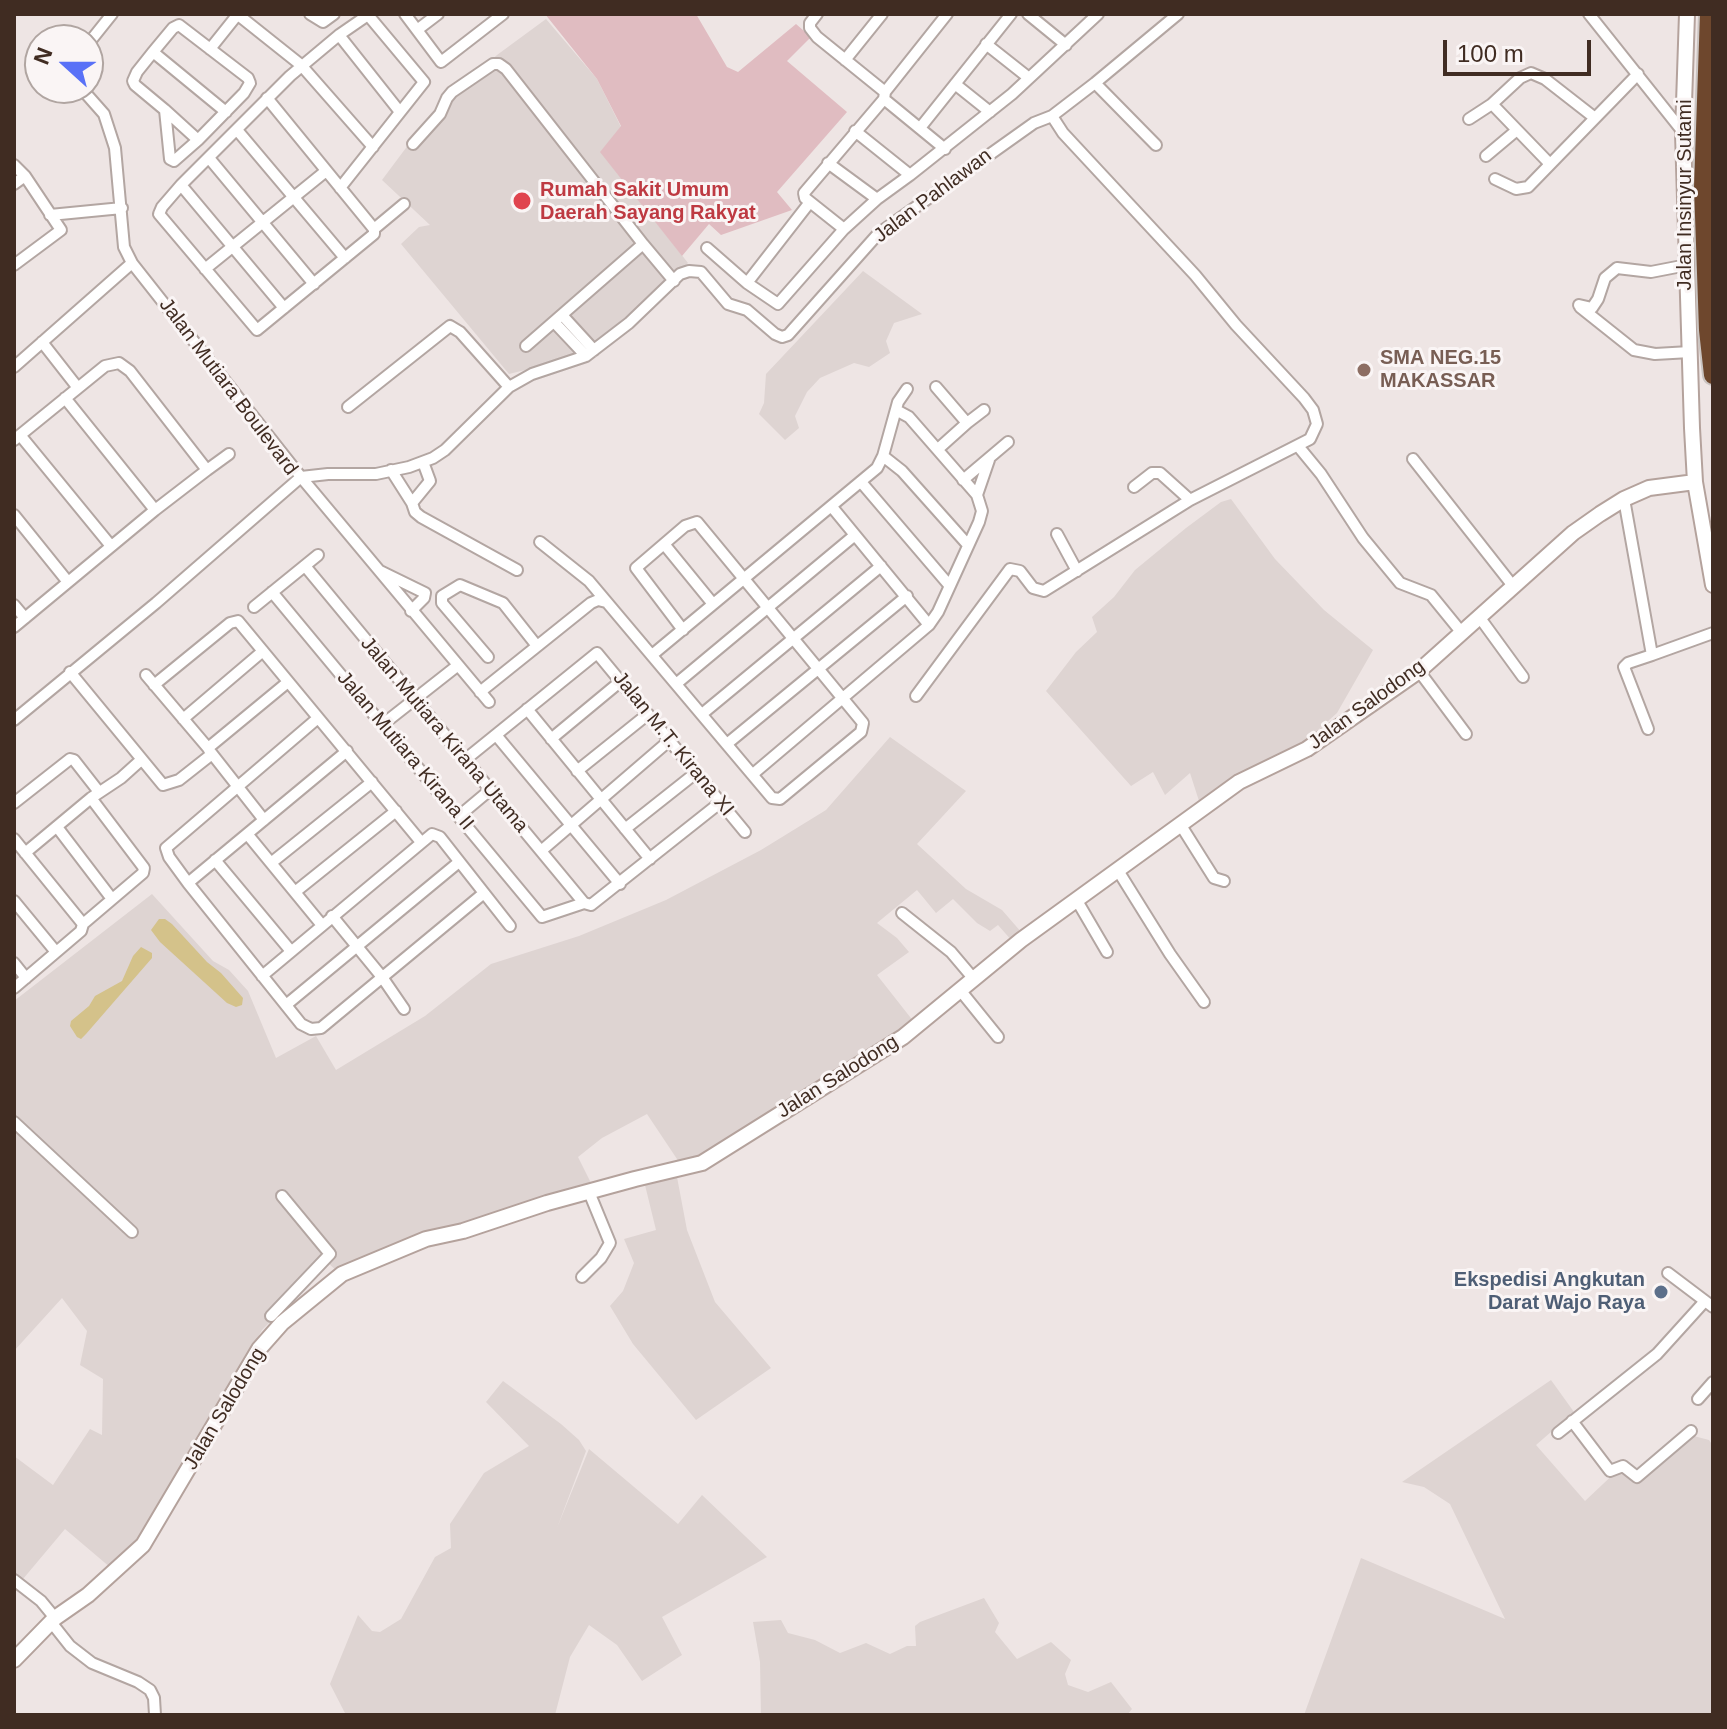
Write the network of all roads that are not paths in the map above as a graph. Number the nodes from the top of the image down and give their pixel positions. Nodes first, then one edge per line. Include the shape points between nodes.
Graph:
1 (237, 14) edge
2 (310, 14) edge
3 (334, 14) edge
4 (405, 14) edge
5 (438, 14) edge
6 (503, 14) edge
7 (817, 14) edge
8 (882, 14) edge
9 (947, 14) edge
10 (1011, 14) edge
11 (1028, 14) edge
12 (1098, 14) edge
13 (1178, 14) edge
14 (1589, 14) edge
15 (1687, 14) edge
16 (1709, 14) edge
17 (417, 30) junction
18 (339, 35) junction
19 (986, 44) junction
20 (1066, 45) junction
21 (210, 49) junction
22 (153, 52) junction
23 (845, 60) junction
24 (301, 65) junction
25 (1638, 74) junction
26 (1029, 78) junction
27 (1095, 83) junction
28 (955, 84) junction
29 (885, 95) junction
30 (267, 98) junction
31 (95, 104) edge
32 (1492, 104) junction
33 (165, 110) junction
34 (226, 112) junction
35 (400, 112) junction
36 (990, 112) junction
37 (1052, 116) junction
38 (1595, 118) junction
39 (1469, 119) dead end
40 (920, 128) junction
41 (237, 130) junction
42 (1517, 130) junction
43 (855, 131) junction
44 (1683, 133) junction
45 (198, 140) junction
46 (413, 144) dead end
47 (1156, 145) dead end
48 (373, 147) junction
49 (945, 149) junction
50 (1486, 156) dead end
51 (209, 158) junction
52 (828, 163) junction
53 (1549, 163) junction
54 (14, 165) edge
55 (326, 171) junction
56 (910, 175) junction
57 (25, 176) junction
58 (1495, 179) dead end
59 (14, 184) edge
60 (181, 185) junction
61 (340, 188) junction
62 (294, 197) junction
63 (877, 199) junction
64 (810, 202) junction
65 (404, 204) dead end
66 (122, 208) junction
67 (50, 215) junction
68 (263, 221) junction
69 (374, 229) junction
70 (844, 229) junction
71 (643, 244) junction
72 (234, 245) junction
73 (707, 248) dead end
74 (345, 258) junction
75 (132, 263) junction
76 (14, 265) edge
77 (1687, 265) junction
78 (205, 269) junction
79 (674, 281) junction
80 (747, 283) junction
81 (314, 284) junction
82 (284, 308) junction
83 (558, 318) junction
84 (42, 342) junction
85 (526, 346) dead end
86 (1690, 352) junction
87 (590, 353) junction
88 (14, 367) edge
89 (1713, 375) edge
90 (509, 387) junction
91 (936, 387) dead end
92 (78, 388) junction
93 (907, 389) dead end
94 (65, 398) junction
95 (348, 407) dead end
96 (896, 410) junction
97 (984, 410) dead end
98 (965, 420) junction
99 (17, 438) edge
100 (1008, 442) dead end
101 (1298, 446) junction
102 (938, 449) junction
103 (229, 454) dead end
104 (883, 456) junction
105 (989, 458) junction
106 (1413, 459) dead end
107 (423, 462) junction
108 (207, 470) junction
109 (391, 470) junction
110 (301, 477) junction
111 (963, 480) junction
112 (861, 482) junction
113 (1695, 482) junction
114 (1134, 487) dead end
115 (977, 495) junction
116 (1624, 499) junction
117 (1190, 500) junction
118 (412, 503) junction
119 (832, 507) junction
120 (155, 510) junction
121 (14, 515) edge
122 (1057, 534) dead end
123 (855, 535) junction
124 (540, 542) dead end
125 (664, 544) junction
126 (968, 545) junction
127 (111, 546) junction
128 (318, 555) dead end
129 (305, 566) junction
130 (881, 566) junction
131 (377, 569) junction
132 (517, 570) dead end
133 (1077, 571) junction
134 (744, 579) junction
135 (68, 582) junction
136 (949, 585) junction
137 (1713, 585) edge
138 (1513, 586) junction
139 (272, 592) junction
140 (907, 596) junction
141 (607, 602) junction
142 (713, 604) junction
143 (14, 605) edge
144 (254, 607) dead end
145 (768, 608) junction
146 (411, 611) junction
147 (25, 618) junction
148 (1480, 618) junction
149 (929, 625) junction
150 (14, 627) edge
151 (683, 630) junction
152 (1462, 633) junction
153 (1713, 633) edge
154 (792, 640) junction
155 (537, 646) junction
156 (263, 651) junction
157 (652, 655) junction
158 (1652, 655) junction
159 (488, 657) dead end
160 (457, 666) junction
161 (816, 669) junction
162 (1419, 671) junction
163 (70, 672) junction
164 (146, 675) dead end
165 (1523, 677) dead end
166 (621, 681) junction
167 (288, 682) junction
168 (676, 684) junction
169 (154, 685) junction
170 (480, 692) junction
171 (916, 696) dead end
172 (842, 699) junction
173 (415, 700) junction
174 (489, 702) dead end
175 (527, 709) junction
176 (648, 714) junction
177 (702, 714) junction
178 (318, 718) junction
179 (183, 719) junction
180 (14, 720) edge
181 (382, 725) junction
182 (1648, 729) dead end
183 (1466, 734) dead end
184 (496, 735) junction
185 (551, 739) junction
186 (670, 740) junction
187 (728, 743) junction
188 (210, 751) junction
189 (347, 751) junction
190 (466, 759) junction
191 (141, 760) junction
192 (577, 771) junction
193 (697, 772) junction
194 (753, 774) junction
195 (372, 782) junction
196 (238, 786) junction
197 (490, 790) junction
198 (95, 795) junction
199 (600, 799) junction
200 (721, 802) junction
201 (14, 803) edge
202 (396, 811) junction
203 (459, 816) junction
204 (264, 820) junction
205 (1180, 824) junction
206 (572, 825) junction
207 (57, 827) junction
208 (625, 829) junction
209 (745, 832) dead end
210 (248, 835) junction
211 (14, 839) edge
212 (421, 842) junction
213 (541, 851) junction
214 (25, 853) junction
215 (650, 859) junction
216 (215, 860) junction
217 (459, 862) junction
218 (271, 863) junction
219 (1117, 869) junction
220 (1224, 881) dead end
221 (188, 883) junction
222 (620, 884) junction
223 (295, 892) junction
224 (484, 893) junction
225 (112, 899) junction
226 (1076, 899) junction
227 (14, 901) edge
228 (584, 903) junction
229 (902, 913) dead end
230 (332, 916) junction
231 (83, 924) junction
232 (321, 924) junction
233 (510, 926) dead end
234 (357, 947) junction
235 (290, 950) junction
236 (56, 952) junction
237 (1107, 952) dead end
238 (14, 963) edge
239 (262, 976) junction
240 (382, 977) junction
241 (26, 978) junction
242 (973, 978) junction
243 (14, 988) edge
244 (960, 990) junction
245 (1204, 1002) dead end
246 (286, 1005) junction
247 (404, 1009) dead end
248 (998, 1037) dead end
249 (14, 1122) edge
250 (589, 1192) junction
251 (282, 1196) dead end
252 (132, 1232) dead end
253 (1668, 1273) dead end
254 (582, 1277) dead end
255 (1709, 1304) edge
256 (271, 1316) dead end
257 (1713, 1382) edge
258 (1698, 1399) dead end
259 (1572, 1421) junction
260 (1691, 1431) dead end
261 (1558, 1433) dead end
262 (14, 1580) edge
263 (53, 1620) junction
264 (14, 1660) edge
265 (155, 1715) edge

1 - 21 street
1 - 24 street
2 - 3 street via 323,22
4 - 17 street
5 - 17 street
6 - 17 street via 443,61
7 - 23 street via 810,28
8 - 23 street
9 - 29 street
10 - 19 street
11 - 20 street
12 - 20 street
13 - 27 street, Jalan Pahlawan
14 - 25 street
15 - 44 street
16 - 89 highway, Jalan Insinyur Sutami via 1703,187
18 - 24 street
18 - 35 street
18 - 35 street via 367,15 372,17 421,75 424,82
19 - 26 street
19 - 28 street
20 - 26 street
21 - 22 street via 181,25
21 - 34 street via 249,81
22 - 33 street via 134,77 135,85
22 - 34 street
23 - 29 street
24 - 30 street
24 - 48 street
25 - 38 street
25 - 44 street
26 - 36 street
27 - 37 street, Jalan Pahlawan
27 - 47 street
28 - 36 street
28 - 40 street
29 - 40 street
29 - 43 street
30 - 41 street
30 - 55 street
31 - 66 street, Jalan Mutiara Boulevard via 115,148
32 - 38 street via 1531,73
32 - 39 street
32 - 42 street
33 - 45 street
33 - 45 street via 170,159 176,160
34 - 45 street
35 - 48 street
36 - 49 street
37 - 79 street, Jalan Pahlawan via 1034,123 878,234 786,337 747,310 724,302 701,272 689,271
37 - 101 street via 1313,410 1315,432
38 - 53 street
40 - 49 street
41 - 51 street
41 - 62 street
42 - 50 street
42 - 53 street
43 - 52 street
43 - 56 street
44 - 77 street
46 - 71 street via 452,92 499,64
48 - 61 street
49 - 56 street
51 - 60 street
51 - 68 street
52 - 63 street
52 - 64 street via 805,191
53 - 58 street via 1524,188
54 - 57 street
55 - 61 street
55 - 62 street
56 - 63 street
57 - 59 street
57 - 67 street
60 - 72 street
60 - 78 street via 159,214
61 - 69 street
62 - 68 street
62 - 74 street
63 - 70 street
64 - 70 street
64 - 80 street
65 - 69 street
66 - 67 street
66 - 75 street, Jalan Mutiara Boulevard via 124,247
67 - 76 street via 61,230
68 - 72 street
68 - 81 street
69 - 74 street
70 - 80 street via 778,304
71 - 79 street
71 - 83 street
72 - 78 street
72 - 82 street
73 - 80 street
74 - 81 street
75 - 84 street
75 - 110 street, Jalan Mutiara Boulevard
77 - 86 street
77 - 86 street via 1651,272 1617,268 1605,278 1592,308 1579,305 1634,350
78 - 82 street via 259,330
79 - 87 street
81 - 82 street
83 - 85 street
83 - 87 street
84 - 88 street
84 - 92 street
86 - 113 street
87 - 90 street
90 - 95 street via 450,326
90 - 107 street via 445,450
91 - 98 street
92 - 94 street
92 - 108 street via 119,363
93 - 96 street
94 - 99 street
94 - 120 street
96 - 102 street
96 - 104 street
97 - 98 street
98 - 102 street
99 - 127 street
100 - 105 street
101 - 117 street
101 - 152 street via 1400,583 1431,595
102 - 111 street
103 - 108 street
104 - 112 street
104 - 126 street
105 - 111 street
105 - 115 street
106 - 138 street
107 - 109 street
107 - 118 street via 430,481
108 - 120 street
109 - 110 street
109 - 118 street
110 - 131 street
110 - 163 street, Jalan Mutiara Boulevard
111 - 115 street
112 - 119 street
112 - 136 street
113 - 116 street, Jalan Salodong via 1649,488
113 - 137 street
114 - 117 street via 1157,472
115 - 126 street via 982,511
116 - 138 street, Jalan Salodong via 1573,533
116 - 158 street
117 - 133 street
118 - 132 street via 421,517
119 - 123 street
119 - 134 street
120 - 127 street
121 - 135 street
122 - 133 street
123 - 130 street
123 - 145 street
124 - 141 street
125 - 134 street via 697,522
125 - 142 street
125 - 151 street via 638,564 637,572
126 - 136 street
127 - 135 street
128 - 129 street
129 - 139 street
129 - 173 street, Jalan Mutiara Kirana Utama
130 - 140 street
130 - 154 street
131 - 146 street
131 - 146 street via 425,593
133 - 171 street via 1042,591 1020,571 1008,571
134 - 142 street
134 - 145 street
135 - 147 street
136 - 149 street
138 - 148 street, Jalan Salodong
139 - 144 street
139 - 181 street, Jalan Mutiara Kirana II
140 - 149 street
140 - 161 street
141 - 155 street via 591,603
141 - 157 street
142 - 151 street
143 - 147 street
145 - 154 street
145 - 168 street
146 - 160 street
147 - 150 street
148 - 152 street, Jalan Salodong
148 - 165 street
149 - 172 street
151 - 157 street
152 - 162 street, Jalan Salodong
153 - 158 street
154 - 161 street
154 - 177 street
155 - 159 street via 503,603 460,585 442,596 442,603
155 - 170 street
156 - 167 street
156 - 169 street via 234,621
156 - 179 street
157 - 168 street
158 - 182 street via 1624,667
160 - 170 street
160 - 173 street
161 - 172 street
161 - 187 street
162 - 183 street
162 - 205 street, Jalan Salodong via 1307,749 1239,782
163 - 180 street, Jalan Mutiara Boulevard
163 - 191 street
164 - 169 street
166 - 175 street, Jalan M.T. Kirana XI via 594,653
166 - 176 street, Jalan M.T. Kirana XI
166 - 185 street
167 - 178 street
167 - 188 street
168 - 177 street
169 - 179 street
170 - 174 street
172 - 194 street
172 - 194 street via 863,723 858,736 778,800
173 - 181 street
173 - 190 street, Jalan Mutiara Kirana Utama
175 - 184 street
175 - 185 street
176 - 186 street, Jalan M.T. Kirana XI
176 - 192 street
177 - 187 street
178 - 189 street
178 - 196 street
179 - 188 street
181 - 203 street, Jalan Mutiara Kirana II
184 - 190 street
184 - 206 street
185 - 192 street
186 - 193 street, Jalan M.T. Kirana XI
186 - 199 street
187 - 194 street
188 - 191 street via 166,786
188 - 196 street
189 - 195 street
189 - 204 street
190 - 197 street, Jalan Mutiara Kirana Utama
191 - 198 street
192 - 199 street
193 - 200 street, Jalan M.T. Kirana XI
193 - 208 street
195 - 202 street
195 - 218 street
196 - 204 street
196 - 221 street via 167,847
197 - 203 street
197 - 213 street, Jalan Mutiara Kirana Utama
198 - 201 street via 70,759
198 - 207 street
198 - 225 street via 144,868
199 - 206 street
199 - 208 street
200 - 209 street, Jalan M.T. Kirana XI
200 - 215 street
202 - 212 street
202 - 223 street
203 - 228 street, Jalan Mutiara Kirana II via 536,912 546,917
204 - 210 street
205 - 219 street, Jalan Salodong
205 - 220 street via 1214,878
206 - 213 street
206 - 222 street
207 - 214 street
207 - 225 street
208 - 215 street
210 - 216 street
210 - 218 street
211 - 214 street
212 - 217 street via 436,834
212 - 230 street
213 - 228 street, Jalan Mutiara Kirana Utama
214 - 231 street
215 - 222 street
216 - 221 street
216 - 235 street
217 - 224 street
217 - 234 street
218 - 223 street
219 - 226 street, Jalan Salodong
219 - 245 street
221 - 239 street
222 - 228 street via 591,905
223 - 232 street
224 - 233 street
224 - 240 street
225 - 231 street
226 - 237 street
226 - 242 street, Jalan Salodong
227 - 236 street
229 - 242 street via 951,952
230 - 232 street
230 - 234 street
231 - 236 street
232 - 235 street
234 - 240 street
234 - 246 street
235 - 239 street
236 - 241 street
238 - 241 street
239 - 246 street
240 - 246 street via 318,1030 301,1024
240 - 247 street
241 - 243 street
242 - 244 street, Jalan Salodong
244 - 248 street
244 - 250 street, Jalan Salodong via 903,1037 702,1163
249 - 252 street
250 - 254 street via 610,1243
250 - 263 street, Jalan Salodong via 426,1239 342,1274 316,1293 259,1349 143,1545
251 - 256 street via 330,1254
253 - 255 street
255 - 259 street via 1657,1354
257 - 258 street
259 - 260 street via 1610,1471 1623,1466 1637,1477
259 - 261 street
262 - 263 street via 41,1601
263 - 264 street, Jalan Salodong
263 - 265 street via 70,1646 92,1663 150,1690

